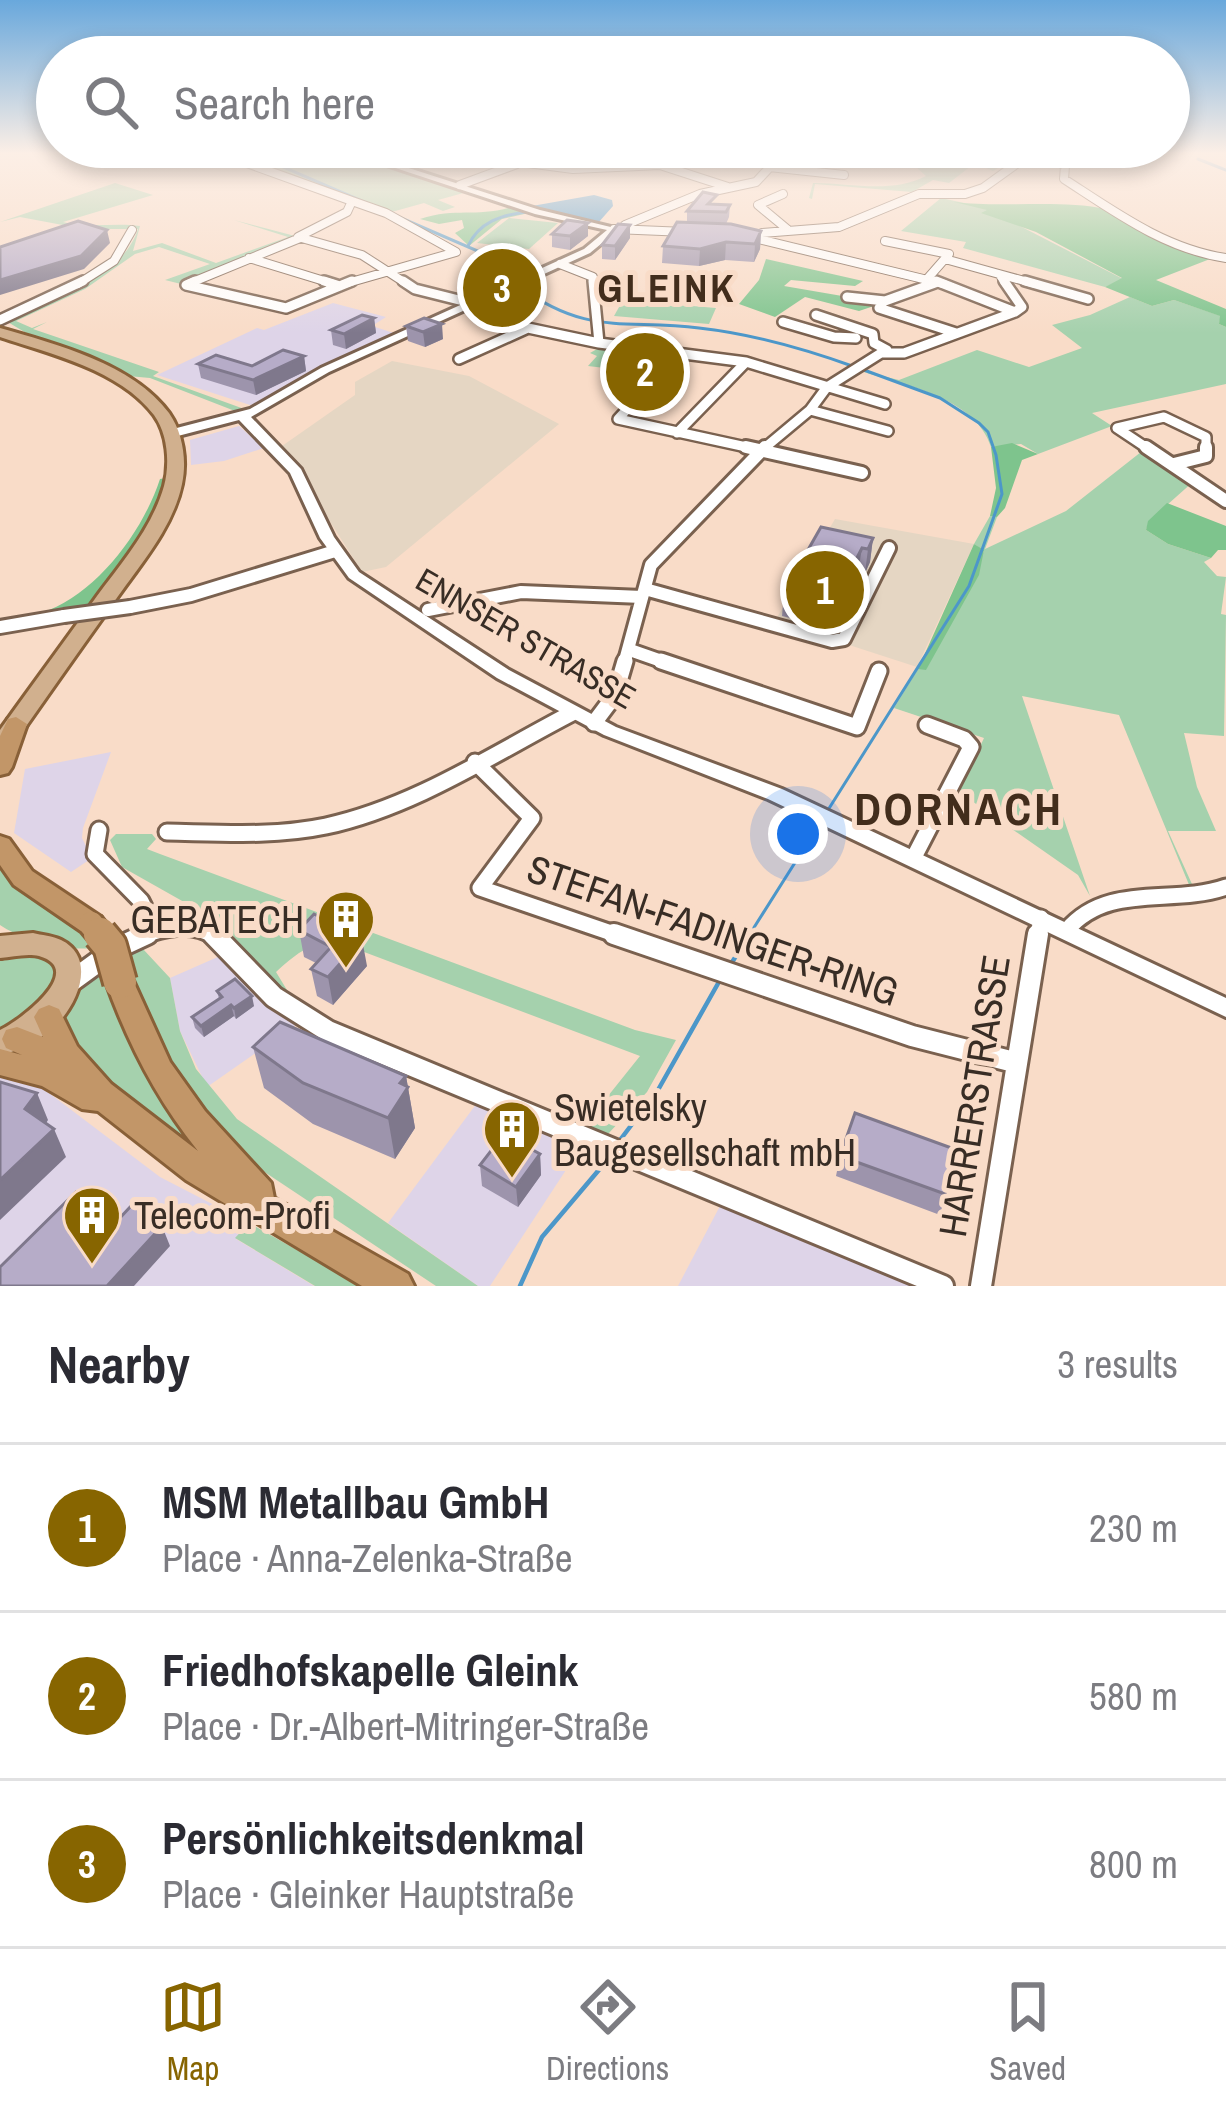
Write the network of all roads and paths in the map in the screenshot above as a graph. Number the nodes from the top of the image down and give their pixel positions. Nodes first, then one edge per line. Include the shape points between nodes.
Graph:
1 (337, 213) edge
2 (381, 213) edge
3 (543, 213) edge
4 (653, 213) edge
5 (765, 213) edge
6 (874, 213) edge
7 (1119, 213) edge
8 (614, 229) junction
9 (132, 230) dead end
10 (700, 232) edge
11 (791, 232) junction
12 (300, 238) junction
13 (885, 242) dead end
14 (249, 258) junction
15 (1226, 258) edge
16 (945, 259) junction
17 (560, 264) junction
18 (386, 268) junction
19 (999, 274) junction
20 (931, 280) junction
21 (340, 286) junction
22 (50, 296) junction
23 (847, 297) dead end
24 (1088, 299) dead end
25 (475, 304) junction
26 (879, 308) dead end
27 (1015, 312) junction
28 (816, 315) dead end
29 (783, 322) dead end
30 (1, 324) edge
31 (956, 333) junction
32 (859, 334) junction
33 (599, 343) junction
34 (887, 350) junction
35 (459, 359) dead end
36 (746, 362) junction
37 (656, 378) dead end
38 (827, 387) junction
39 (885, 404) dead end
40 (810, 410) junction
41 (243, 416) junction
42 (888, 431) dead end
43 (174, 433) junction
44 (677, 434) junction
45 (764, 449) junction
46 (1174, 464) junction
47 (862, 473) dead end
48 (1226, 501) edge
49 (889, 548) dead end
50 (335, 551) junction
51 (644, 593) junction
52 (428, 610) dead end
53 (0, 627) edge
54 (630, 650) junction
55 (879, 671) dead end
56 (572, 712) junction
57 (594, 723) junction
58 (16, 724) junction
59 (927, 725) dead end
60 (0, 747) edge
61 (476, 762) junction
62 (0, 767) edge
63 (99, 830) dead end
64 (166, 832) dead end
65 (0, 845) edge
66 (913, 860) junction
67 (1226, 887) edge
68 (1041, 918) junction
69 (1067, 930) junction
70 (156, 931) junction
71 (4, 943) edge
72 (113, 968) junction
73 (66, 970) junction
74 (1226, 1008) edge
75 (49, 1017) junction
76 (6, 1048) edge
77 (1014, 1063) junction
78 (69, 1064) junction
79 (125, 1117) junction
80 (280, 1216) junction
81 (396, 1286) edge
82 (943, 1286) edge
83 (981, 1286) edge

1 - 12 street
2 - 18 street via 456,250
3 - 8 street
4 - 8 street
5 - 11 street
6 - 11 street
7 - 15 street via 1157,236
8 - 10 street
8 - 17 street via 602,244
9 - 22 street via 110,264
11 - 20 street via 734,233
12 - 14 street
12 - 18 street
13 - 16 street via 949,254
14 - 21 street
14 - 21 street via 186,285 281,309
16 - 19 street
16 - 20 street
17 - 25 street
17 - 33 street via 590,272
18 - 21 street
18 - 25 street via 415,289
19 - 24 street
19 - 27 street via 1020,304
20 - 23 street via 885,301
20 - 27 street
22 - 30 street
22 - 30 street
25 - 41 street
26 - 31 street
27 - 31 street
28 - 32 street
29 - 32 street via 834,338
30 - 43 main road via 123,379 157,406
31 - 34 street via 904,352
32 - 34 street
33 - 35 street via 528,328
33 - 36 street
34 - 38 street
36 - 38 street
36 - 44 street
37 - 44 street via 616,418
38 - 39 street
38 - 40 street
40 - 42 street
40 - 45 street
41 - 43 street
41 - 50 street, ENNSER STRASSE via 301,480
43 - 58 main road via 177,477 156,528
44 - 45 street
45 - 47 street
45 - 51 street via 651,565
46 - 46 street via 1143,443 1117,428 1164,417 1206,437 1206,456
46 - 48 street
49 - 51 street via 844,639
50 - 53 street, bridge via 214,589
50 - 56 street, ENNSER STRASSE via 393,603
51 - 52 street via 521,592
51 - 54 street
54 - 55 street via 857,727
54 - 57 street via 615,695
56 - 57 street, ENNSER STRASSE
56 - 61 street
57 - 66 street, ENNSER STRASSE
58 - 60 main road
58 - 62 highway
59 - 66 street via 971,747
61 - 64 street via 329,826
61 - 77 street, STEFAN-FADINGER-RING via 532,818 480,888 912,1036
63 - 70 street via 95,854 141,901
65 - 72 highway, bridge via 23,878 91,925 110,946
66 - 68 street, ENNSER STRASSE
67 - 69 street via 1187,899 1100,901
68 - 69 street, ENNSER STRASSE
68 - 77 street, HARRERSTRASSE
69 - 74 street, ENNSER STRASSE
70 - 72 street
70 - 82 street via 186,925 212,932 271,994 328,1031
71 - 73 main road via 41,945
72 - 73 street
72 - 80 highway via 160,1079
73 - 75 main road
75 - 76 main road
75 - 78 highway
76 - 78 highway
76 - 79 highway
77 - 83 street, HARRERSTRASSE
78 - 79 highway
79 - 80 highway
80 - 81 highway

